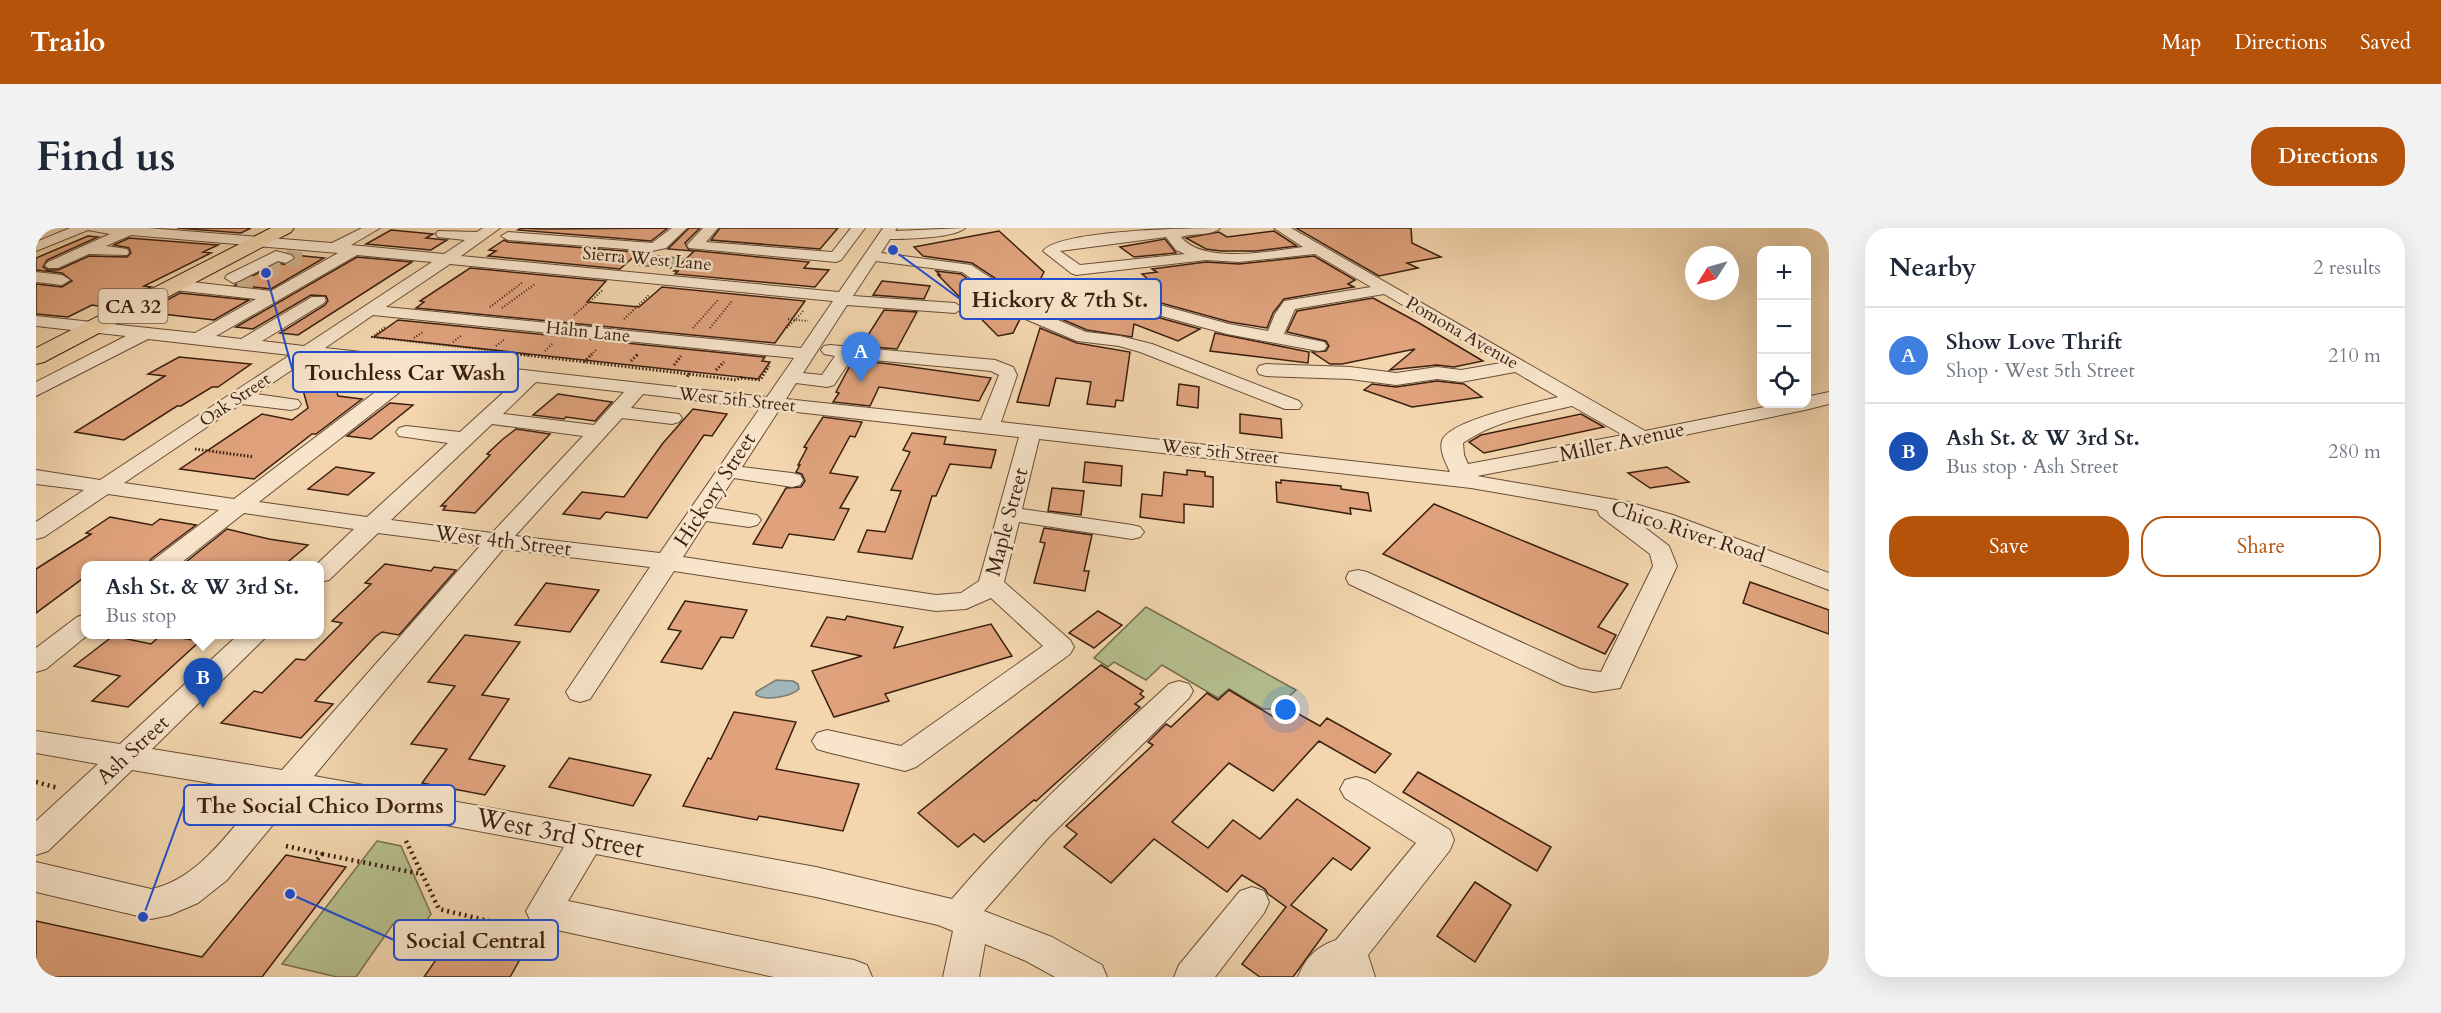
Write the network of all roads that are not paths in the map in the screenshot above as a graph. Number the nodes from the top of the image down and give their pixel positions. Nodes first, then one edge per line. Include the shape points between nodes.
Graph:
1 (82, 228) edge
2 (93, 228) edge
3 (198, 228) edge
4 (227, 228) edge
5 (284, 228) edge
6 (370, 228) edge
7 (602, 228) edge
8 (625, 228) edge
9 (680, 228) edge
10 (711, 228) edge
11 (858, 228) edge
12 (958, 228) edge
13 (1213, 228) edge
14 (1281, 228) edge
15 (129, 231) junction
16 (889, 231) edge
17 (1178, 231) junction
18 (324, 232) dead end
19 (259, 234) edge
20 (443, 234) dead end
21 (494, 234) edge
22 (645, 234) dead end
23 (184, 235) junction
24 (585, 242) junction
25 (607, 243) junction
26 (631, 245) junction
27 (36, 247) edge
28 (335, 248) junction
29 (87, 249) junction
30 (1318, 249) junction
31 (354, 250) junction
32 (122, 252) dead end
33 (872, 256) junction
34 (1204, 256) junction
35 (446, 260) junction
36 (52, 265) dead end
37 (206, 269) junction
38 (274, 269) junction
39 (36, 277) edge
40 (62, 280) dead end
41 (174, 285) junction
42 (1387, 289) junction
43 (843, 298) junction
44 (318, 300) dead end
45 (1142, 304) dead end
46 (955, 308) dead end
47 (370, 310) junction
48 (36, 321) edge
49 (220, 326) junction
50 (93, 327) junction
51 (145, 333) junction
52 (1274, 338) junction
53 (198, 339) junction
54 (245, 344) junction
55 (1318, 346) dead end
56 (807, 351) junction
57 (309, 352) junction
58 (847, 352) junction
59 (36, 357) edge
60 (424, 364) junction
61 (1518, 366) junction
62 (535, 367) junction
63 (1266, 370) dead end
64 (790, 376) junction
65 (638, 388) junction
66 (36, 390) edge
67 (238, 398) junction
68 (1829, 398) edge
69 (1576, 399) junction
70 (1811, 402) edge
71 (291, 404) dead end
72 (771, 404) junction
73 (1292, 405) dead end
74 (1783, 408) edge
75 (617, 412) junction
76 (488, 418) junction
77 (672, 418) dead end
78 (989, 427) junction
79 (594, 431) dead end
80 (406, 432) dead end
81 (1030, 432) junction
82 (1642, 438) junction
83 (465, 439) junction
84 (727, 471) junction
85 (1461, 472) junction
86 (1437, 476) junction
87 (36, 477) edge
88 (792, 480) dead end
89 (105, 487) junction
90 (1595, 502) junction
91 (238, 506) junction
92 (700, 513) junction
93 (1009, 514) junction
94 (749, 520) dead end
95 (372, 525) junction
96 (36, 532) edge
97 (1132, 532) dead end
98 (498, 540) junction
99 (166, 561) edge
100 (669, 562) junction
101 (324, 570) edge
102 (1358, 578) dead end
103 (1829, 582) edge
104 (991, 584) junction
105 (969, 600) joint
106 (81, 627) edge
107 (251, 639) edge
108 (36, 662) edge
109 (1179, 691) dead end
110 (580, 692) dead end
111 (827, 741) dead end
112 (36, 742) edge
113 (125, 757) junction
114 (288, 784) junction
115 (1356, 789) dead end
116 (588, 838) junction
117 (36, 841) edge
118 (36, 877) edge
119 (1252, 902) dead end
120 (956, 916) junction
121 (1352, 966) edge
122 (854, 977) edge
123 (962, 977) edge
124 (1089, 977) edge
125 (1192, 977) edge
126 (1316, 977) edge

1 - 27 street
2 - 15 street
3 - 23 street
4 - 19 street
5 - 19 main road, CA 32
5 - 38 street
6 - 28 street
7 - 24 street
8 - 25 street
9 - 26 street via 662,245
10 - 11 street via 694,245 836,257
12 - 16 street via 910,234
13 - 17 street
14 - 30 street, Pomona Avenue
15 - 23 street
15 - 29 street
16 - 33 street, Hickory Street
17 - 34 street via 1172,235 1174,240
17 - 34 street via 1076,243 1050,251 1076,270
18 - 38 street
19 - 23 street
19 - 37 main road, CA 32
19 - 38 street
20 - 21 street
21 - 24 street
21 - 35 street, Oak Street
22 - 26 street
24 - 25 street
25 - 26 street
28 - 31 street, Sierra West Lane
28 - 38 street
29 - 32 street
29 - 36 street
30 - 34 street
30 - 42 street, Pomona Avenue
31 - 35 street, Sierra West Lane
31 - 38 street
33 - 43 street, Hickory Street
33 - 73 street via 966,267 991,285 1010,306 1083,337 1146,348
35 - 43 street, Sierra West Lane
35 - 47 street, Oak Street
37 - 38 street
37 - 41 main road, CA 32
38 - 41 street
38 - 49 street
39 - 40 street
41 - 50 main road, CA 32
42 - 52 street via 1290,305
42 - 61 street, Pomona Avenue
43 - 46 street, Sierra West Lane
43 - 56 street, Hickory Street
44 - 54 street
45 - 52 street via 1227,329
47 - 56 street, Hahn Lane
47 - 57 street, Oak Street
48 - 50 street, West 5th Street
49 - 51 street via 169,320
49 - 53 street
50 - 51 street, West 5th Street
50 - 59 main road, CA 32
51 - 53 street, West 5th Street
51 - 66 street
52 - 55 street
53 - 54 street, West 5th Street
54 - 57 street, West 5th Street
56 - 58 street, Hahn Lane
56 - 64 street, Hickory Street
57 - 60 street, West 5th Street
57 - 67 street, Oak Street
58 - 64 street via 827,381
58 - 78 street, Hahn Lane via 996,366 1006,371 1008,375
60 - 62 street, West 5th Street
60 - 91 street via 394,394
61 - 63 street via 1461,376 1437,373 1396,379
61 - 69 street, Pomona Avenue
62 - 65 street, West 5th Street
62 - 76 street
64 - 72 street, Hickory Street
65 - 72 street, West 5th Street
65 - 75 street
67 - 71 street
67 - 89 street, Oak Street
68 - 70 street, Miller Avenue
69 - 82 street, Pomona Avenue
69 - 85 street via 1506,415 1463,433 1452,441
72 - 78 street, West 5th Street
72 - 84 street, Hickory Street
74 - 82 street, Miller Avenue
75 - 77 street
75 - 98 street
76 - 79 street
76 - 83 street
78 - 81 street, West 5th Street
80 - 83 street
81 - 86 street, West 5th Street
81 - 93 street, Maple Street
82 - 85 street, Miller Avenue
83 - 95 street
84 - 88 street
84 - 92 street, Hickory Street
85 - 86 street, Miller Avenue
86 - 90 street, Chico River Road
87 - 89 street, West 4th Street
89 - 91 street, West 4th Street
89 - 96 street, Oak Street
90 - 102 street via 1661,551 1665,566 1610,681 1574,678
90 - 103 street, Chico River Road via 1665,520
91 - 95 street, West 4th Street
91 - 99 street
92 - 94 street
92 - 100 street, Hickory Street
93 - 97 street
93 - 104 street, Maple Street
95 - 98 street, West 4th Street
95 - 101 street
98 - 100 street, West 4th Street
98 - 114 street
100 - 105 street, West 4th Street via 936,603
100 - 110 street, Hickory Street
104 - 105 street, Maple Street via 981,595
104 - 111 street via 1061,647 905,759
106 - 108 street
107 - 113 street, Ash Street
109 - 120 street via 1051,811
112 - 113 street, West 3rd Street
113 - 114 street, West 3rd Street
113 - 117 street, Ash Street
114 - 116 street, West 3rd Street
114 - 118 street via 215,870 192,890 168,901 151,904
115 - 121 street via 1438,840
116 - 120 street, West 3rd Street via 816,882
116 - 122 street via 543,911
119 - 125 street
120 - 123 street
120 - 124 street, West 3rd Street via 1039,949
121 - 126 street via 1339,955

